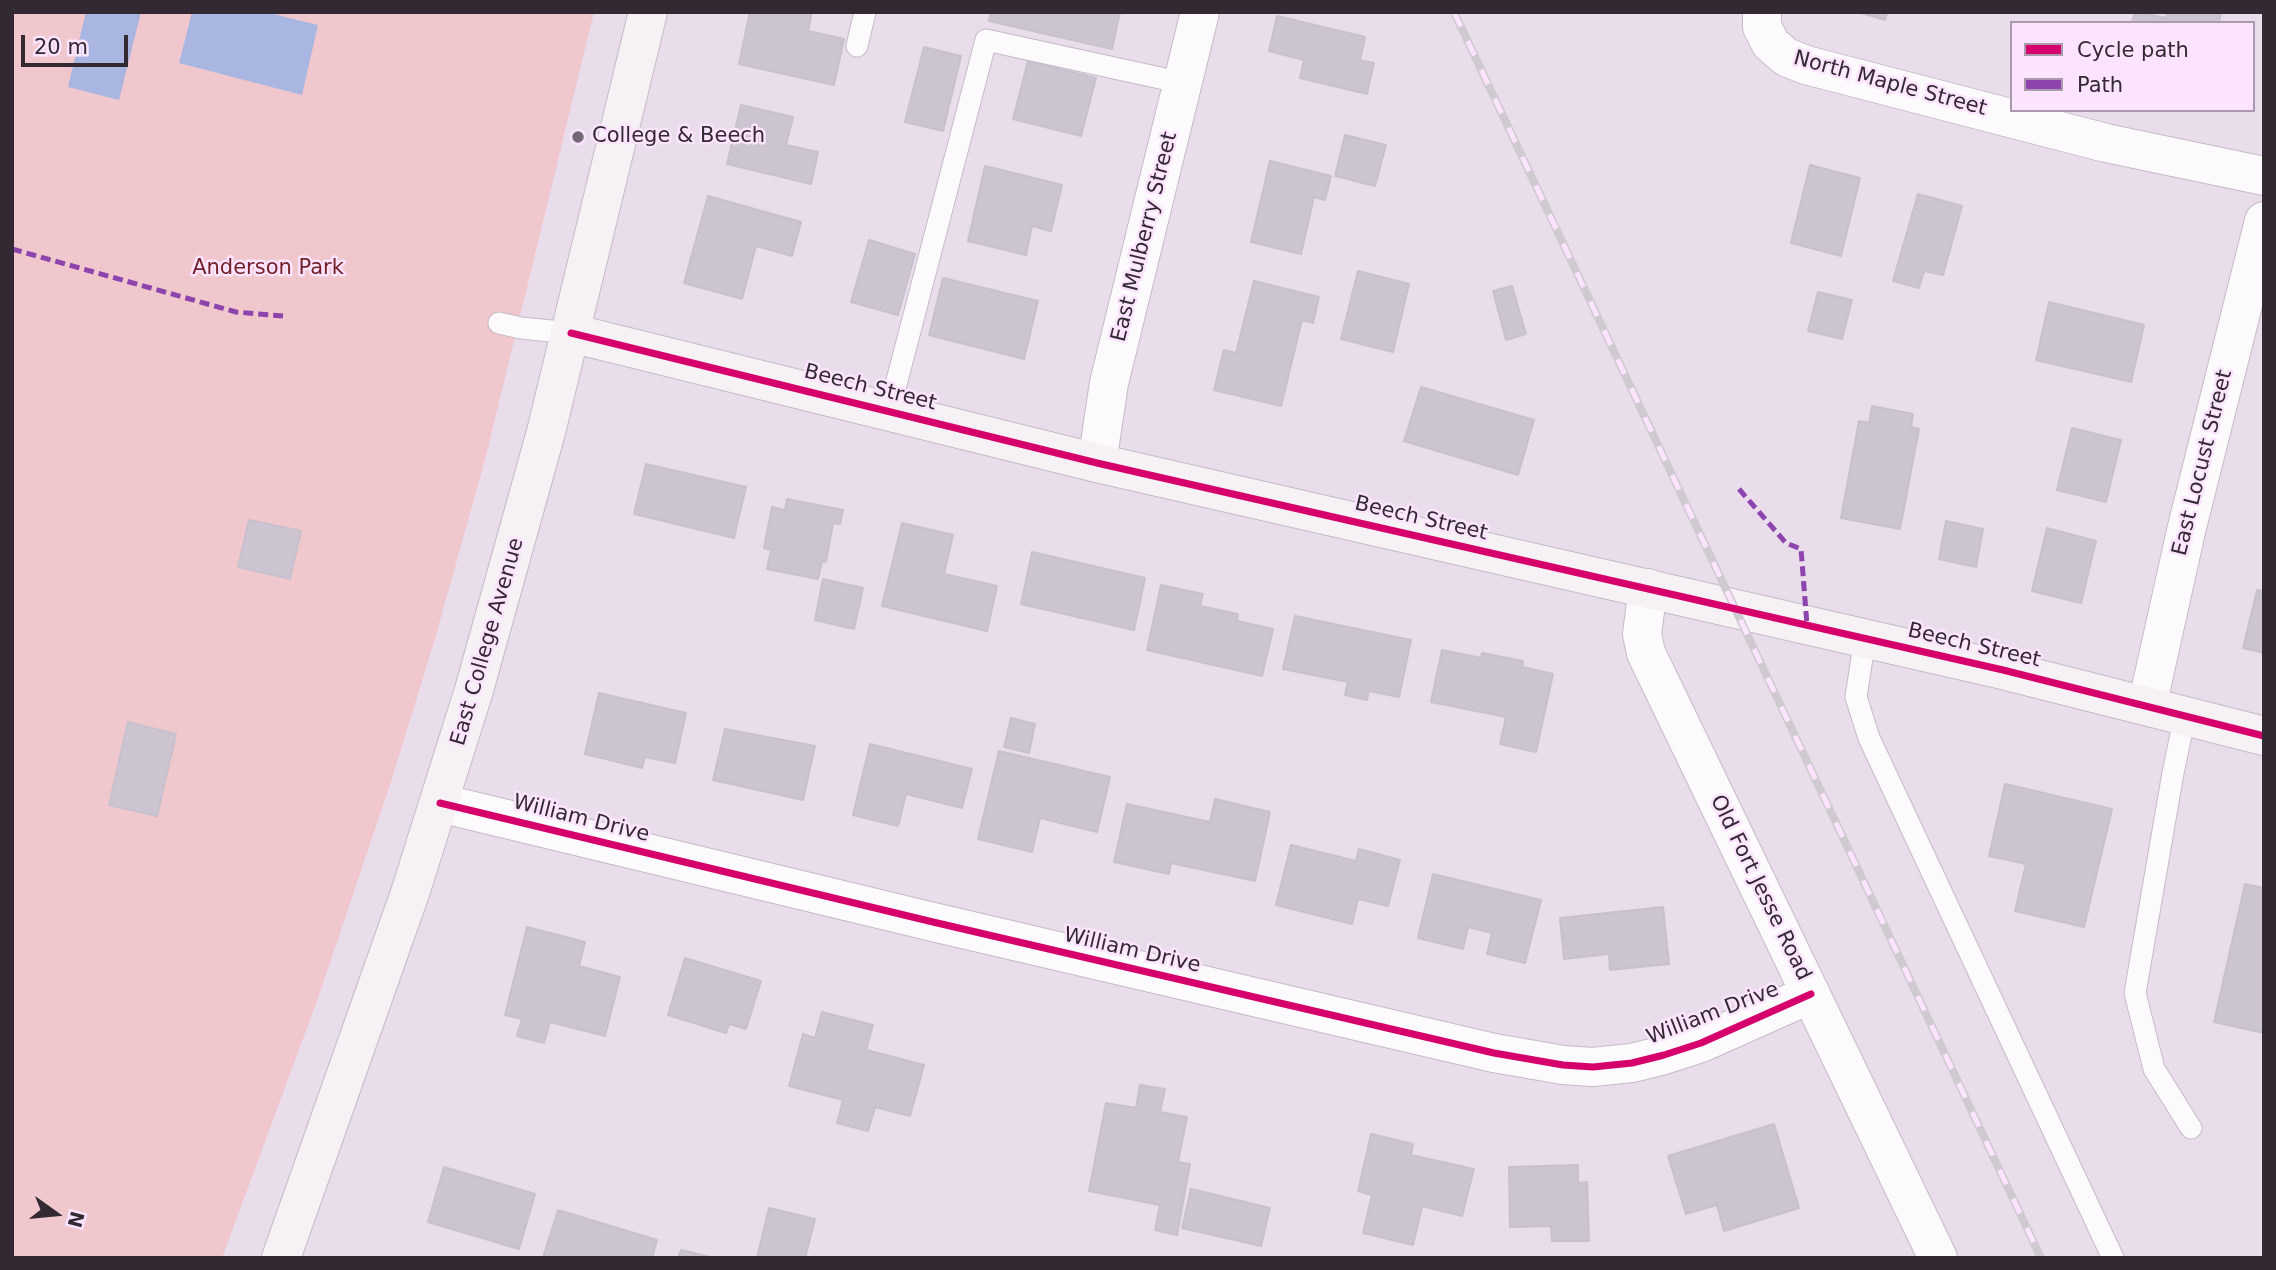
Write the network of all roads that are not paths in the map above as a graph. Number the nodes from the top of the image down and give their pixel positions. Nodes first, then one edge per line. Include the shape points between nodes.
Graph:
1 (648, 12) edge
2 (865, 12) edge
3 (1200, 12) edge
4 (1765, 25) edge
5 (857, 46) dead end
6 (1183, 83) junction
7 (2264, 176) edge
8 (2264, 221) edge
9 (499, 323) dead end
10 (571, 333) junction
11 (889, 411) junction
12 (1097, 463) junction
13 (1648, 588) junction
14 (1865, 638) junction
15 (2147, 706) junction
16 (2185, 716) junction
17 (2264, 736) edge
18 (440, 803) junction
19 (1811, 994) junction
20 (2191, 1128) dead end
21 (283, 1257) edge
22 (1938, 1258) edge
23 (2113, 1258) edge

1 - 10 street, East College Avenue
2 - 5 lane
3 - 6 street, East Mulberry Street
4 - 7 street, North Maple Street via 1771,44 1786,57 1807,65 2106,143
6 - 11 lane via 986,40
6 - 12 street, East Mulberry Street via 1109,383
8 - 15 street, East Locust Street
9 - 10 lane
10 - 11 street, Beech Street
10 - 18 street, East College Avenue via 509,570
11 - 12 street, Beech Street
12 - 13 street, Beech Street
13 - 14 street, Beech Street
13 - 19 street, Old Fort Jesse Road via 1642,634 1646,653
14 - 15 street, Beech Street
14 - 23 lane via 1856,697 1869,738
15 - 16 street, Beech Street
16 - 17 street, Beech Street
16 - 20 lane via 2135,993 2154,1069
18 - 19 street, William Drive via 1494,1053 1563,1065 1632,1063 1664,1055
18 - 21 street, East College Avenue
19 - 22 street, Old Fort Jesse Road

